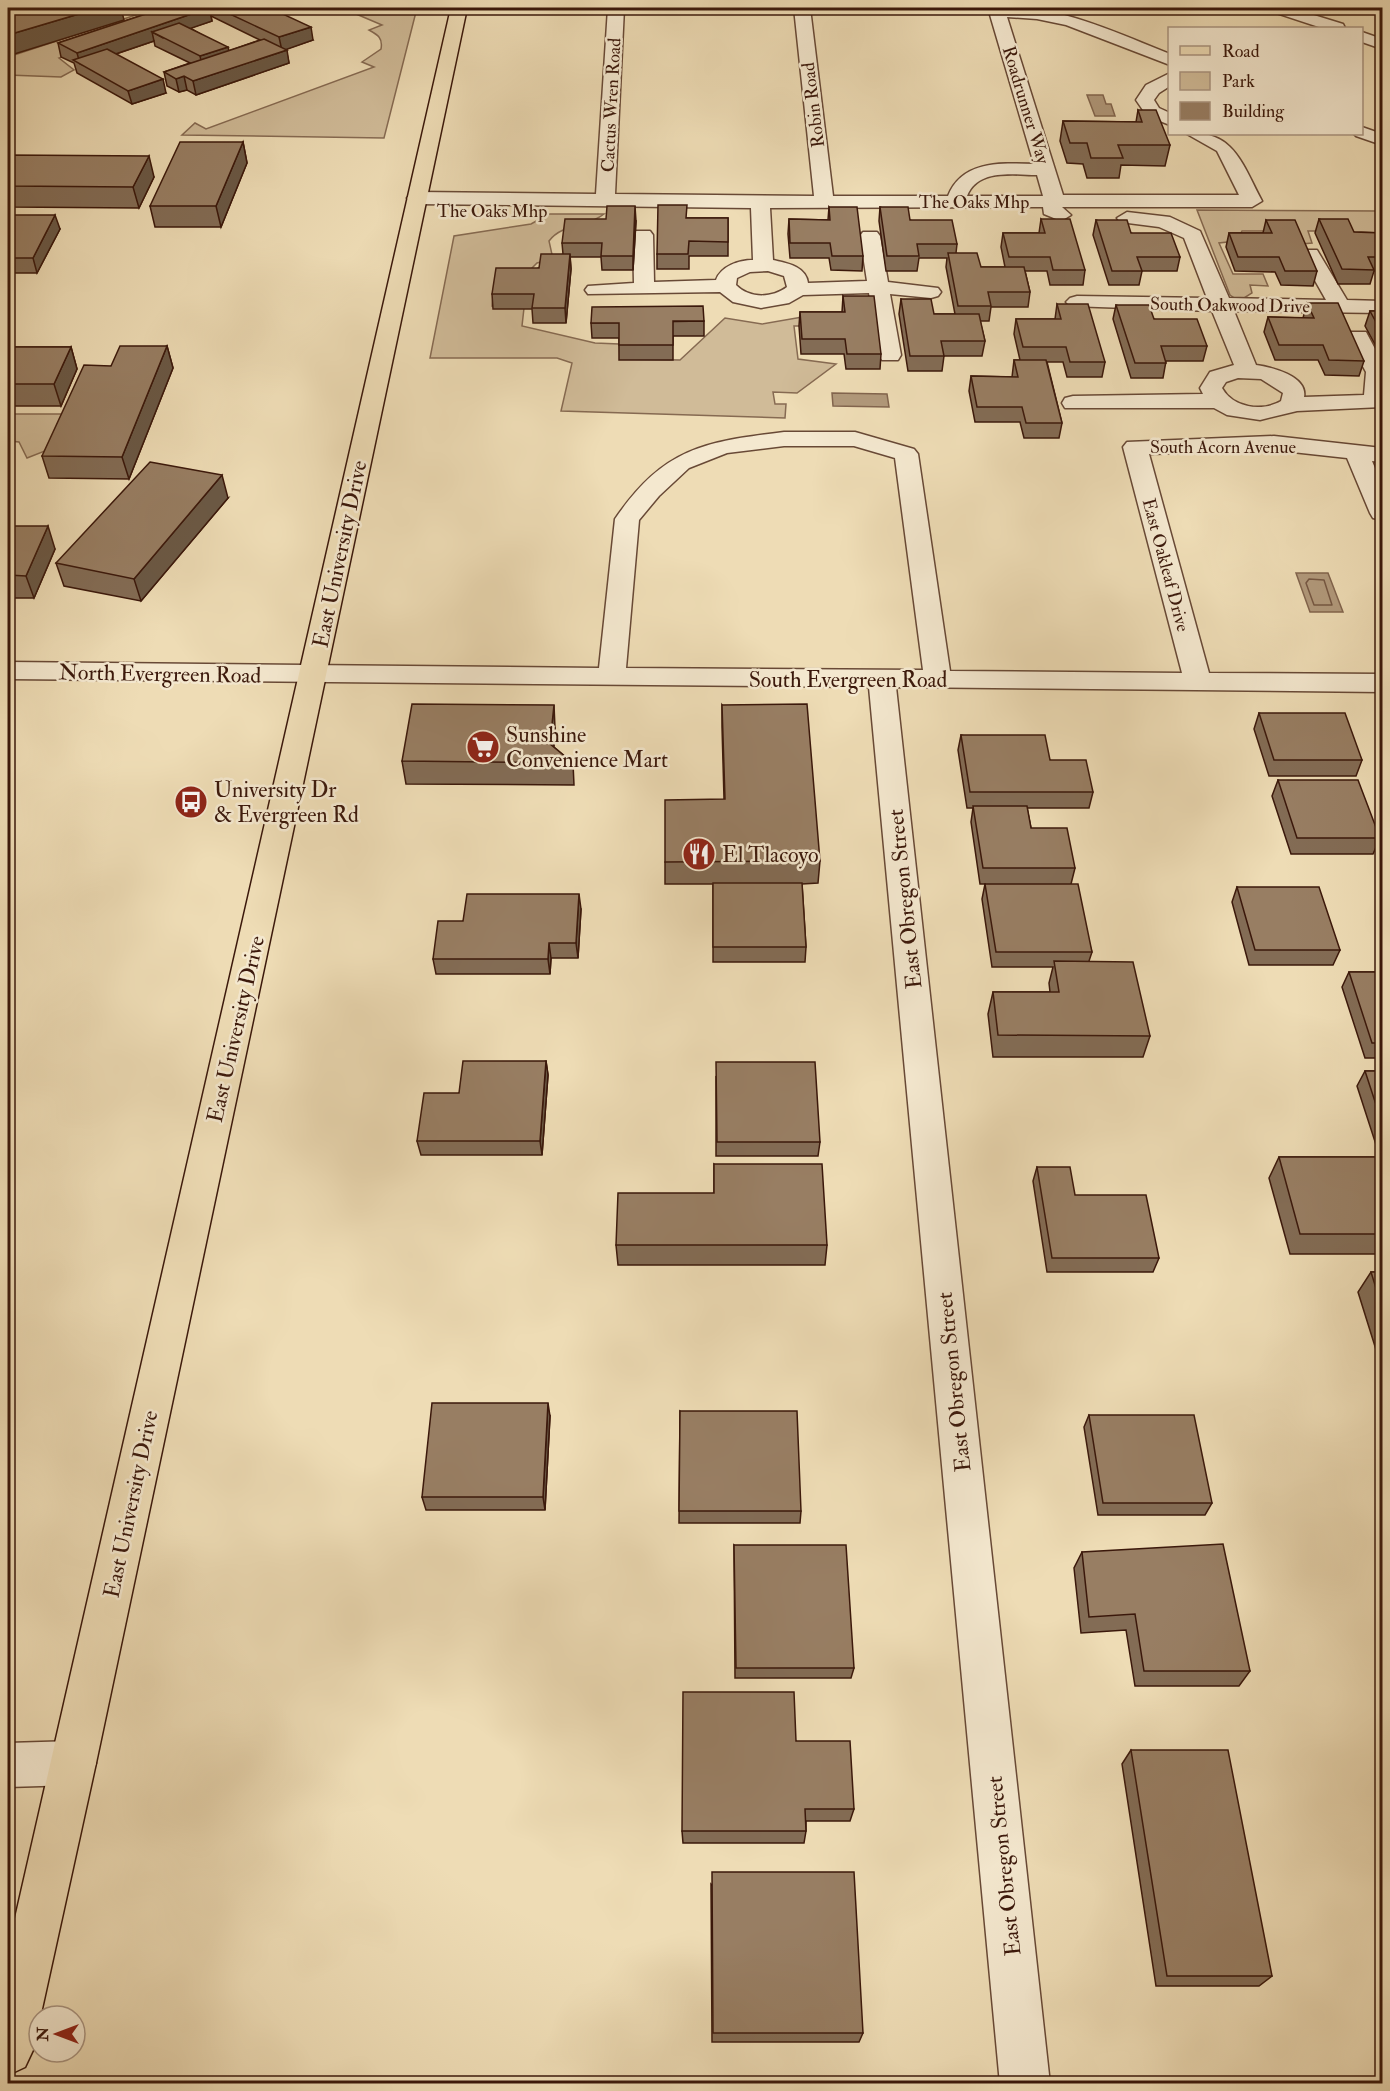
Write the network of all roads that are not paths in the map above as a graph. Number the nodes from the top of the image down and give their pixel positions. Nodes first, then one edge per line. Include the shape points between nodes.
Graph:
1 (459, 8) edge
2 (616, 8) edge
3 (802, 8) edge
4 (1276, 8) edge
5 (997, 10) edge
6 (1334, 27) edge
7 (1363, 37) edge
8 (1383, 44) edge
9 (1168, 59) edge
10 (1168, 79) edge
11 (1168, 119) edge
12 (1363, 132) edge
13 (1198, 135) edge
14 (1383, 140) edge
15 (1046, 170) junction
16 (605, 202) junction
17 (760, 202) junction
18 (824, 202) junction
19 (956, 202) junction
20 (415, 205) junction
21 (1060, 210) junction
22 (644, 235) dead end
23 (870, 236) dead end
24 (1310, 254) edge
25 (764, 265) junction
26 (725, 286) junction
27 (880, 287) junction
28 (644, 289) junction
29 (798, 289) junction
30 (595, 290) dead end
31 (931, 292) dead end
32 (1077, 302) edge
33 (1220, 306) junction
34 (1341, 307) junction
35 (1383, 307) edge
36 (1358, 337) dead end
37 (890, 355) dead end
38 (1247, 371) junction
39 (1219, 401) junction
40 (1073, 403) dead end
41 (1292, 404) junction
42 (1264, 414) junction
43 (1274, 443) junction
44 (1135, 447) joint
45 (1357, 453) junction
46 (1383, 455) edge
47 (1383, 513) edge
48 (8, 671) edge
49 (313, 675) junction
50 (612, 677) junction
51 (938, 679) junction
52 (882, 681) junction
53 (1198, 683) junction
54 (1383, 683) edge
55 (74, 1763) junction
56 (8, 1765) edge
57 (8, 2050) edge
58 (1025, 2084) edge

1 - 20 main road, East University Drive
2 - 16 street, Cactus Wren Road
3 - 18 street, Robin Road
4 - 6 street
5 - 9 street via 1071,21
5 - 15 street, Roadrunner Way
7 - 8 street
10 - 11 street via 1152,89 1145,100 1153,112
12 - 14 street
13 - 21 street, The Oaks Mhp via 1224,148 1251,201
15 - 19 street via 983,171 968,176 958,188
15 - 21 street, Roadrunner Way
16 - 17 street, The Oaks Mhp
16 - 20 street, The Oaks Mhp via 556,211
17 - 18 street, The Oaks Mhp
17 - 25 street
18 - 19 street, The Oaks Mhp
19 - 21 street, The Oaks Mhp
20 - 49 main road, East University Drive
21 - 33 street via 1163,221 1192,235
22 - 28 street
23 - 27 street
24 - 34 street
25 - 26 street via 735,270 728,274
25 - 29 street via 791,272 797,277
26 - 28 street
26 - 29 street via 737,297 760,302 784,299
27 - 29 street
27 - 31 street
27 - 37 street
28 - 30 street
32 - 33 street, South Oakwood Drive
33 - 34 street, South Oakwood Drive
33 - 38 street
34 - 35 street, South Oakwood Drive
36 - 41 street via 1377,372 1375,402
38 - 39 street via 1226,374 1213,382 1213,395
38 - 41 street via 1271,375 1289,385 1294,392
39 - 40 street
39 - 42 street via 1239,411
41 - 42 street
42 - 43 street
43 - 44 street, South Acorn Avenue
43 - 45 street, South Acorn Avenue
44 - 53 street, East Oakleaf Drive
45 - 46 street, South Acorn Avenue
45 - 47 street
48 - 49 street, North Evergreen Road
49 - 50 street, South Evergreen Road
49 - 55 main road, East University Drive
50 - 51 street via 627,519 650,491 681,463 722,447 784,439 855,439 906,454
50 - 52 street, South Evergreen Road
51 - 52 street, South Evergreen Road
51 - 53 street, South Evergreen Road
52 - 58 street, East Obregon Street
53 - 54 street, South Evergreen Road
55 - 56 street
55 - 57 main road, East University Drive

